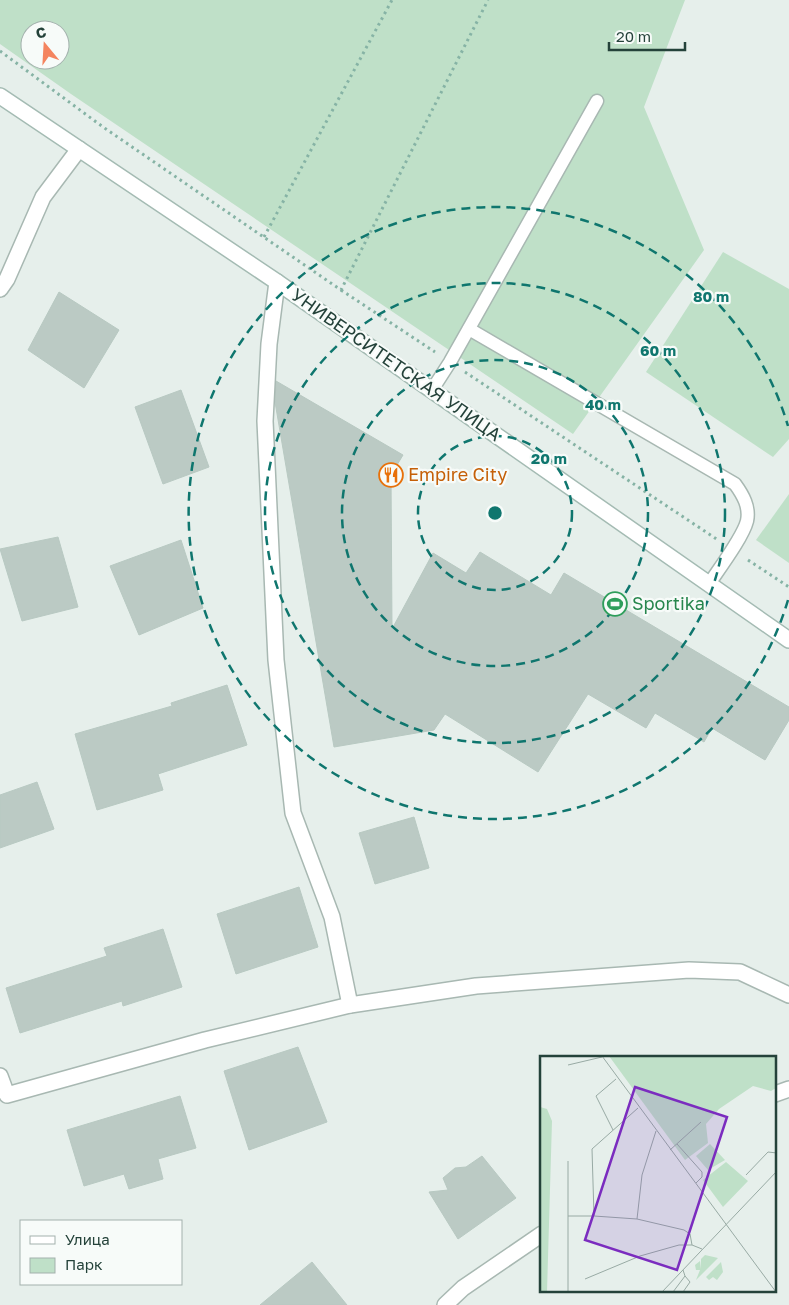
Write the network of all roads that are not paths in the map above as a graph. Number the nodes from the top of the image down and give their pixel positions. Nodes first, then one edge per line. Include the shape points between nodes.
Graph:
1 (0, 96) edge
2 (597, 101) dead end
3 (79, 149) junction
4 (278, 282) junction
5 (0, 289) edge
6 (469, 329) junction
7 (432, 390) junction
8 (709, 584) junction
9 (789, 640) edge
10 (789, 995) edge
11 (350, 1005) junction
12 (0, 1076) edge
13 (789, 1088) edge
14 (776, 1094) edge
15 (3, 1096) edge
16 (540, 1235) edge
17 (444, 1305) edge

1 - 3 street, УНИВЕРСИТЕТСКАЯ УЛИЦА
2 - 6 lane
3 - 4 street, УНИВЕРСИТЕТСКАЯ УЛИЦА
3 - 5 street via 43,198
4 - 7 street, УНИВЕРСИТЕТСКАЯ УЛИЦА
4 - 11 street via 269,344 265,421 276,660 294,813 332,917
6 - 7 lane
6 - 8 lane via 736,484 747,508 747,521
7 - 8 street, УНИВЕРСИТЕТСКАЯ УЛИЦА
8 - 9 street, УНИВЕРСИТЕТСКАЯ УЛИЦА
10 - 11 street via 740,972 689,970 476,986
11 - 15 street via 204,1040
12 - 15 street
13 - 14 street
16 - 17 street via 463,1288

